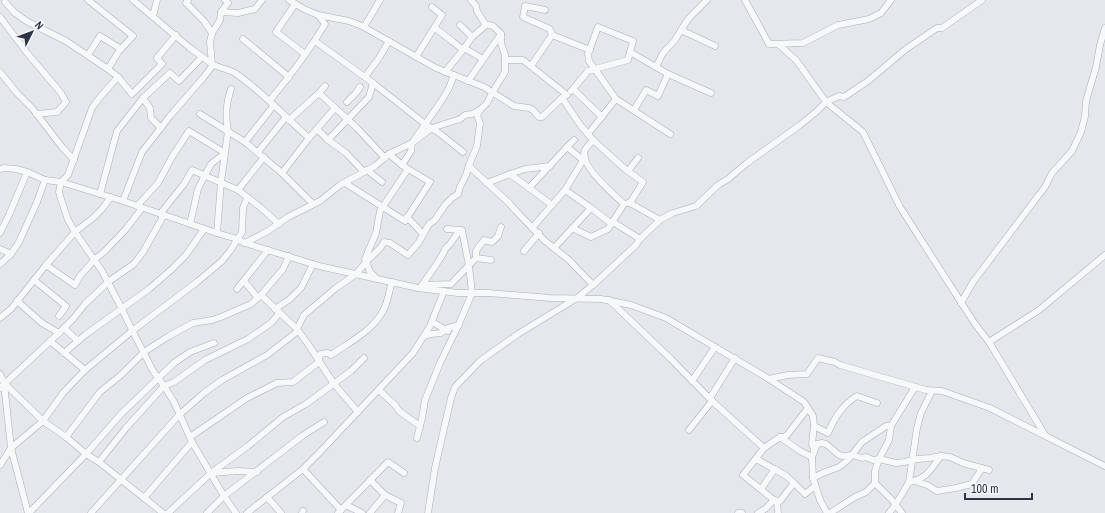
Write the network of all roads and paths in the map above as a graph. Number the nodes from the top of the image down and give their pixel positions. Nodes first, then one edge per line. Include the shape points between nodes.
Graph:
1 (88, 0) edge
2 (133, 0) edge
3 (157, 0) edge
4 (188, 0) edge
5 (225, 0) edge
6 (262, 0) edge
7 (380, 0) edge
8 (471, 0) edge
9 (707, 0) edge
10 (745, 0) edge
11 (891, 0) edge
12 (982, 0) edge
13 (292, 1) edge
14 (4, 2) edge
15 (432, 7) dead end
16 (545, 10) dead end
17 (221, 12) junction
18 (318, 15) junction
19 (153, 16) junction
20 (0, 17) edge
21 (460, 25) dead end
22 (486, 25) junction
23 (364, 27) junction
24 (434, 28) junction
25 (1105, 28) edge
26 (681, 30) junction
27 (212, 33) junction
28 (501, 34) junction
29 (176, 35) junction
30 (552, 35) junction
31 (472, 37) junction
32 (244, 39) dead end
33 (315, 40) junction
34 (389, 42) junction
35 (778, 44) junction
36 (715, 46) dead end
37 (121, 49) junction
38 (464, 49) junction
39 (590, 50) junction
40 (630, 52) junction
41 (305, 54) junction
42 (88, 56) junction
43 (202, 56) junction
44 (416, 57) junction
45 (483, 59) junction
46 (505, 60) junction
47 (213, 65) junction
48 (531, 66) junction
49 (656, 67) junction
50 (108, 69) junction
51 (595, 70) junction
52 (0, 72) edge
53 (445, 72) junction
54 (668, 74) junction
55 (454, 75) junction
56 (118, 77) junction
57 (289, 77) junction
58 (365, 77) junction
59 (468, 81) junction
60 (373, 83) junction
61 (325, 86) dead end
62 (360, 87) dead end
63 (231, 89) dead end
64 (573, 89) junction
65 (492, 92) junction
66 (319, 93) junction
67 (711, 93) dead end
68 (564, 96) junction
69 (143, 98) junction
70 (616, 99) junction
71 (347, 102) dead end
72 (826, 102) junction
73 (272, 103) junction
74 (335, 108) junction
75 (480, 110) junction
76 (634, 110) junction
77 (36, 114) junction
78 (200, 114) dead end
79 (602, 117) junction
80 (288, 119) junction
81 (348, 120) junction
82 (425, 124) junction
83 (161, 128) junction
84 (432, 128) junction
85 (317, 129) junction
86 (228, 131) junction
87 (588, 134) junction
88 (670, 134) dead end
89 (309, 138) junction
90 (328, 140) junction
91 (574, 140) dead end
92 (593, 140) junction
93 (245, 142) junction
94 (412, 143) junction
95 (567, 147) junction
96 (258, 152) junction
97 (463, 152) dead end
98 (225, 153) junction
99 (387, 156) junction
100 (264, 157) junction
101 (638, 158) dead end
102 (584, 159) junction
103 (74, 160) junction
104 (402, 165) junction
105 (469, 165) junction
106 (550, 166) junction
107 (0, 169) edge
108 (408, 169) junction
109 (366, 171) junction
110 (628, 171) junction
111 (27, 172) junction
112 (282, 173) junction
113 (510, 174) junction
114 (205, 175) junction
115 (45, 180) junction
116 (61, 182) junction
117 (221, 182) junction
118 (344, 182) junction
119 (382, 182) dead end
120 (487, 183) junction
121 (529, 188) junction
122 (238, 190) junction
123 (565, 190) junction
124 (100, 194) junction
125 (110, 197) junction
126 (247, 198) junction
127 (123, 201) junction
128 (314, 204) junction
129 (627, 204) junction
130 (552, 206) junction
131 (139, 207) junction
132 (383, 207) junction
133 (591, 208) junction
134 (162, 215) junction
135 (407, 217) junction
136 (660, 220) junction
137 (613, 223) junction
138 (190, 224) junction
139 (279, 224) junction
140 (2, 225) edge
141 (501, 227) dead end
142 (532, 228) junction
143 (572, 228) junction
144 (204, 229) junction
145 (447, 229) dead end
146 (460, 230) junction
147 (75, 232) junction
148 (0, 233) edge
149 (217, 233) junction
150 (539, 233) junction
151 (423, 234) junction
152 (640, 238) junction
153 (237, 239) junction
154 (245, 243) junction
155 (554, 248) junction
156 (0, 249) edge
157 (268, 250) junction
158 (524, 251) dead end
159 (11, 254) junction
160 (289, 256) junction
161 (1105, 256) edge
162 (476, 258) junction
163 (94, 260) junction
164 (490, 260) dead end
165 (366, 262) junction
166 (0, 264) edge
167 (313, 264) junction
168 (46, 265) junction
169 (469, 266) junction
170 (356, 274) junction
171 (377, 279) junction
172 (34, 280) junction
173 (244, 281) junction
174 (108, 282) junction
175 (395, 283) junction
176 (422, 285) junction
177 (593, 285) junction
178 (237, 289) dead end
179 (444, 291) junction
180 (472, 293) junction
181 (260, 296) junction
182 (577, 298) junction
183 (609, 300) junction
184 (17, 301) junction
185 (961, 303) junction
186 (122, 309) junction
187 (277, 311) junction
188 (59, 316) dead end
189 (0, 318) edge
190 (432, 322) junction
191 (459, 325) junction
192 (64, 328) junction
193 (132, 330) junction
194 (297, 330) junction
195 (446, 330) junction
196 (59, 333) junction
197 (454, 334) junction
198 (424, 336) junction
199 (50, 341) junction
200 (78, 341) junction
201 (989, 342) junction
202 (214, 343) dead end
203 (715, 347) junction
204 (144, 352) junction
205 (64, 353) junction
206 (364, 358) dead end
207 (735, 358) junction
208 (319, 362) junction
209 (85, 370) junction
210 (0, 374) edge
211 (158, 378) junction
212 (769, 379) junction
213 (692, 381) junction
214 (334, 384) junction
215 (2, 385) edge
216 (164, 386) junction
217 (915, 387) junction
218 (379, 390) junction
219 (932, 391) junction
220 (711, 400) junction
221 (877, 403) dead end
222 (808, 408) junction
223 (358, 412) junction
224 (179, 415) junction
225 (43, 420) junction
226 (324, 422) dead end
227 (420, 426) junction
228 (814, 426) junction
229 (891, 426) junction
230 (689, 430) dead end
231 (1045, 435) junction
232 (66, 437) junction
233 (780, 437) junction
234 (417, 438) dead end
235 (191, 439) junction
236 (11, 448) junction
237 (764, 448) junction
238 (814, 449) junction
239 (86, 454) junction
240 (851, 455) junction
241 (941, 456) junction
242 (812, 457) junction
243 (756, 459) junction
244 (879, 459) junction
245 (913, 460) junction
246 (99, 462) junction
247 (0, 465) edge
248 (1105, 466) edge
249 (303, 469) junction
250 (775, 469) junction
251 (257, 472) junction
252 (212, 473) junction
253 (404, 473) dead end
254 (813, 478) junction
255 (121, 480) junction
256 (370, 480) junction
257 (794, 482) junction
258 (875, 482) junction
259 (912, 482) junction
260 (815, 486) junction
261 (761, 489) junction
262 (224, 496) junction
263 (385, 496) junction
264 (267, 497) junction
265 (144, 498) junction
266 (776, 500) junction
267 (896, 504) junction
268 (346, 505) junction
269 (339, 512) edge
270 (776, 512) edge
271 (28, 513) edge
272 (91, 513) edge
273 (163, 513) edge
274 (168, 513) edge
275 (207, 513) edge
276 (236, 513) edge
277 (247, 513) edge
278 (281, 513) edge
279 (362, 513) edge
280 (370, 513) edge
281 (398, 513) edge
282 (428, 513) edge
283 (738, 513) edge
284 (742, 513) edge
285 (758, 513) edge
286 (827, 513) edge
287 (830, 513) edge
288 (889, 513) edge
289 (902, 513) edge

1 - 37 street via 133,36
2 - 19 street
3 - 19 street
4 - 27 street via 186,3
5 - 17 street via 228,3
6 - 17 street via 255,9 238,13
7 - 23 street
8 - 22 street
9 - 26 street
10 - 35 street via 769,44
11 - 35 street via 881,12 869,19 838,25 803,43
12 - 72 street via 942,28 936,28 918,40 844,97 839,96
13 - 18 street
13 - 41 street via 276,32
14 - 42 street via 28,22 66,41
15 - 24 street via 442,15
16 - 30 street via 525,6 523,18 550,29
17 - 27 street via 220,20
18 - 23 street via 349,21
18 - 33 street via 325,24
19 - 29 street
20 - 77 street via 66,102 57,112
21 - 31 street
22 - 28 street via 493,26
22 - 31 street
23 - 34 street
24 - 38 street
24 - 44 street
25 - 185 street via 1086,101 1086,116 1072,151 1052,173 1036,200 973,282
26 - 36 street
26 - 49 street via 663,53
27 - 47 street via 210,42
28 - 45 street
28 - 46 street
29 - 43 street
29 - 56 street via 156,58 162,64 132,94
30 - 39 street
30 - 48 street
31 - 38 street
32 - 57 street
33 - 41 street
33 - 58 street
34 - 44 street
34 - 58 street
35 - 72 street via 796,60
37 - 42 street via 100,36
37 - 50 street
38 - 45 street
38 - 53 street
39 - 40 street via 598,27 633,42
39 - 51 street via 589,61
40 - 49 street
40 - 51 street via 628,60
41 - 57 street
42 - 50 street
43 - 47 street
43 - 69 street via 178,81 170,73
44 - 53 street
45 - 59 street
46 - 48 street via 523,60
46 - 65 street via 505,72
47 - 73 street via 234,72
47 - 83 street
48 - 68 street
49 - 54 street
50 - 56 street
51 - 64 street via 588,72
51 - 70 street
52 - 77 street
53 - 55 street
54 - 67 street
54 - 76 street via 658,96 646,90
55 - 59 street
55 - 82 street via 442,100
56 - 103 street via 92,108
57 - 73 street
58 - 60 street
59 - 65 street
60 - 81 street via 369,97
60 - 82 street
61 - 66 street
62 - 71 street
63 - 86 street via 226,104
64 - 68 street
64 - 79 street
65 - 68 street via 514,106 533,110 540,117
65 - 75 street
66 - 74 street
66 - 80 street
68 - 87 street
69 - 83 street via 150,108 151,118
69 - 124 street via 117,130
70 - 76 street
70 - 79 street
72 - 136 street via 800,125 718,185 696,206
72 - 185 street via 863,132 900,207
73 - 80 street
73 - 93 street
74 - 81 street
74 - 85 street
75 - 84 street
75 - 105 street via 477,115 480,123 477,146
76 - 88 street
77 - 103 street
78 - 86 street
79 - 87 street
80 - 89 street
80 - 96 street
81 - 90 street
81 - 99 street
82 - 84 street
82 - 94 street
83 - 127 street via 142,152
84 - 94 street
84 - 97 street
85 - 89 street
85 - 90 street
86 - 93 street
86 - 98 street
87 - 92 street
89 - 112 street
90 - 109 street
91 - 95 street
92 - 102 street via 585,150
92 - 110 street
93 - 96 street
94 - 99 street
94 - 104 street via 412,151
95 - 102 street
95 - 106 street
96 - 100 street
98 - 114 street via 211,164
98 - 117 street
98 - 131 street via 189,131 158,184
99 - 104 street
99 - 109 street
100 - 112 street
100 - 122 street
101 - 110 street
102 - 123 street
102 - 129 street via 593,174
103 - 116 street via 68,175
104 - 108 street
105 - 120 street
105 - 151 street via 458,194 445,205
106 - 113 street via 525,168
106 - 121 street
107 - 111 street
108 - 132 street
108 - 135 street via 430,182
109 - 118 street
109 - 119 street
110 - 129 street via 643,182
111 - 115 street
111 - 140 street via 10,215
112 - 128 street
113 - 120 street
113 - 121 street
114 - 117 street
114 - 134 street via 192,170
114 - 138 street via 198,189
115 - 116 street
115 - 159 street via 19,242
116 - 124 street
116 - 147 street via 63,206
117 - 122 street
117 - 149 street
118 - 128 street
118 - 132 street
120 - 142 street
121 - 130 street
122 - 126 street
123 - 130 street
123 - 133 street
124 - 125 street
125 - 127 street
125 - 147 street via 102,209
126 - 139 street
126 - 153 street via 243,208 242,232
127 - 131 street
128 - 139 street
129 - 136 street
129 - 137 street
130 - 142 street
131 - 134 street
131 - 163 street via 126,229 106,252
132 - 135 street via 405,221
132 - 165 street via 376,233 364,259
133 - 137 street
133 - 143 street
134 - 138 street
134 - 174 street via 134,264
135 - 151 street
136 - 152 street
137 - 143 street via 608,229 591,237
137 - 152 street
138 - 144 street
139 - 154 street
140 - 148 street
141 - 162 street via 498,236 492,242 484,240 476,251
142 - 150 street
143 - 155 street
144 - 149 street
144 - 186 street via 186,255 149,289
145 - 146 street
146 - 169 street
146 - 176 street via 445,248
147 - 163 street
147 - 168 street
149 - 153 street
150 - 155 street
150 - 158 street
151 - 165 street via 408,256 390,243 384,242
152 - 177 street via 636,245
153 - 154 street
153 - 193 street via 222,261
154 - 157 street
155 - 177 street
156 - 159 street
157 - 160 street
157 - 173 street
159 - 166 street
160 - 167 street
160 - 181 street via 283,269
161 - 201 street via 1039,310
162 - 164 street
162 - 169 street
163 - 168 street via 75,285
163 - 174 street
165 - 170 street
165 - 171 street via 370,272
167 - 170 street
167 - 187 street via 301,288
168 - 172 street
169 - 176 street via 451,284
169 - 180 street
170 - 171 street
170 - 194 street via 304,315
171 - 175 street
172 - 184 street
172 - 188 street via 66,306
173 - 178 street
173 - 181 street
174 - 186 street
174 - 192 street
175 - 176 street
175 - 179 street
175 - 208 street via 384,309 374,324 331,355 320,354
177 - 182 street
179 - 180 street
179 - 190 street
180 - 182 street
180 - 191 street
181 - 187 street
181 - 204 street via 251,304 221,317 193,323
182 - 183 street
182 - 282 street via 480,361 455,387 435,468
183 - 203 street via 666,318
183 - 213 street
184 - 189 street
184 - 196 street via 42,323
185 - 201 street
186 - 193 street
186 - 200 street
187 - 194 street
187 - 216 street via 278,316 271,323 248,339 205,360
190 - 195 street
190 - 198 street
191 - 195 street
191 - 197 street
192 - 196 street
192 - 200 street
193 - 204 street
193 - 209 street
194 - 208 street
194 - 224 street via 267,356 222,380
195 - 197 street
195 - 198 street
196 - 199 street
197 - 227 street via 425,400
198 - 218 street via 413,353
199 - 205 street
199 - 215 street
200 - 205 street
201 - 231 street
202 - 211 street via 190,352
203 - 207 street
203 - 213 street
204 - 211 street
204 - 232 street via 100,392
205 - 209 street
206 - 214 street via 351,372
207 - 212 street
207 - 220 street
208 - 214 street
208 - 235 street via 293,382 277,382 247,398
209 - 225 street via 63,393
210 - 215 street
211 - 216 street
211 - 239 street via 121,414
212 - 217 street via 807,374 818,358
212 - 222 street via 804,402
213 - 220 street
214 - 223 street
214 - 252 street via 283,417
215 - 225 street
215 - 236 street
216 - 224 street
216 - 246 street
217 - 219 street
217 - 229 street
218 - 223 street
218 - 227 street via 399,411
219 - 231 street via 942,391 990,408
219 - 245 street via 921,413
220 - 230 street
220 - 237 street
221 - 228 street via 857,396 838,412 828,432
222 - 228 street
222 - 233 street via 787,435
223 - 249 street
224 - 235 street
224 - 255 street
225 - 232 street
225 - 236 street
226 - 251 street
227 - 234 street
228 - 238 street
229 - 240 street via 886,426 862,442
229 - 244 street via 889,440
231 - 248 street
232 - 239 street
233 - 237 street
233 - 242 street
235 - 252 street
235 - 265 street
236 - 247 street
236 - 271 street
237 - 243 street
238 - 240 street via 817,444 824,443 839,455
238 - 242 street
239 - 246 street
239 - 271 street
240 - 244 street
240 - 254 street via 838,467
241 - 245 street
241 - 259 street via 928,474
241 - 259 street via 986,469 972,484 956,488 937,491 927,485
242 - 254 street
243 - 250 street
243 - 261 street via 743,475
244 - 245 street via 892,462
244 - 258 street
245 - 259 street
246 - 255 street
249 - 264 street
249 - 269 street
250 - 257 street
250 - 261 street
251 - 252 street
251 - 262 street
252 - 262 street
252 - 274 street
253 - 256 street via 388,462
254 - 260 street
255 - 265 street
255 - 272 street
256 - 263 street
256 - 268 street
257 - 260 street via 805,494
257 - 266 street via 780,501
258 - 267 street
258 - 287 street via 866,492 855,496
259 - 267 street
260 - 286 street
261 - 266 street
262 - 275 street
262 - 276 street
263 - 280 street
263 - 281 street via 401,503
264 - 277 street
264 - 278 street
265 - 273 street
266 - 270 street
266 - 285 street
267 - 288 street
267 - 289 street
268 - 269 street
268 - 279 street
283 - 284 street

